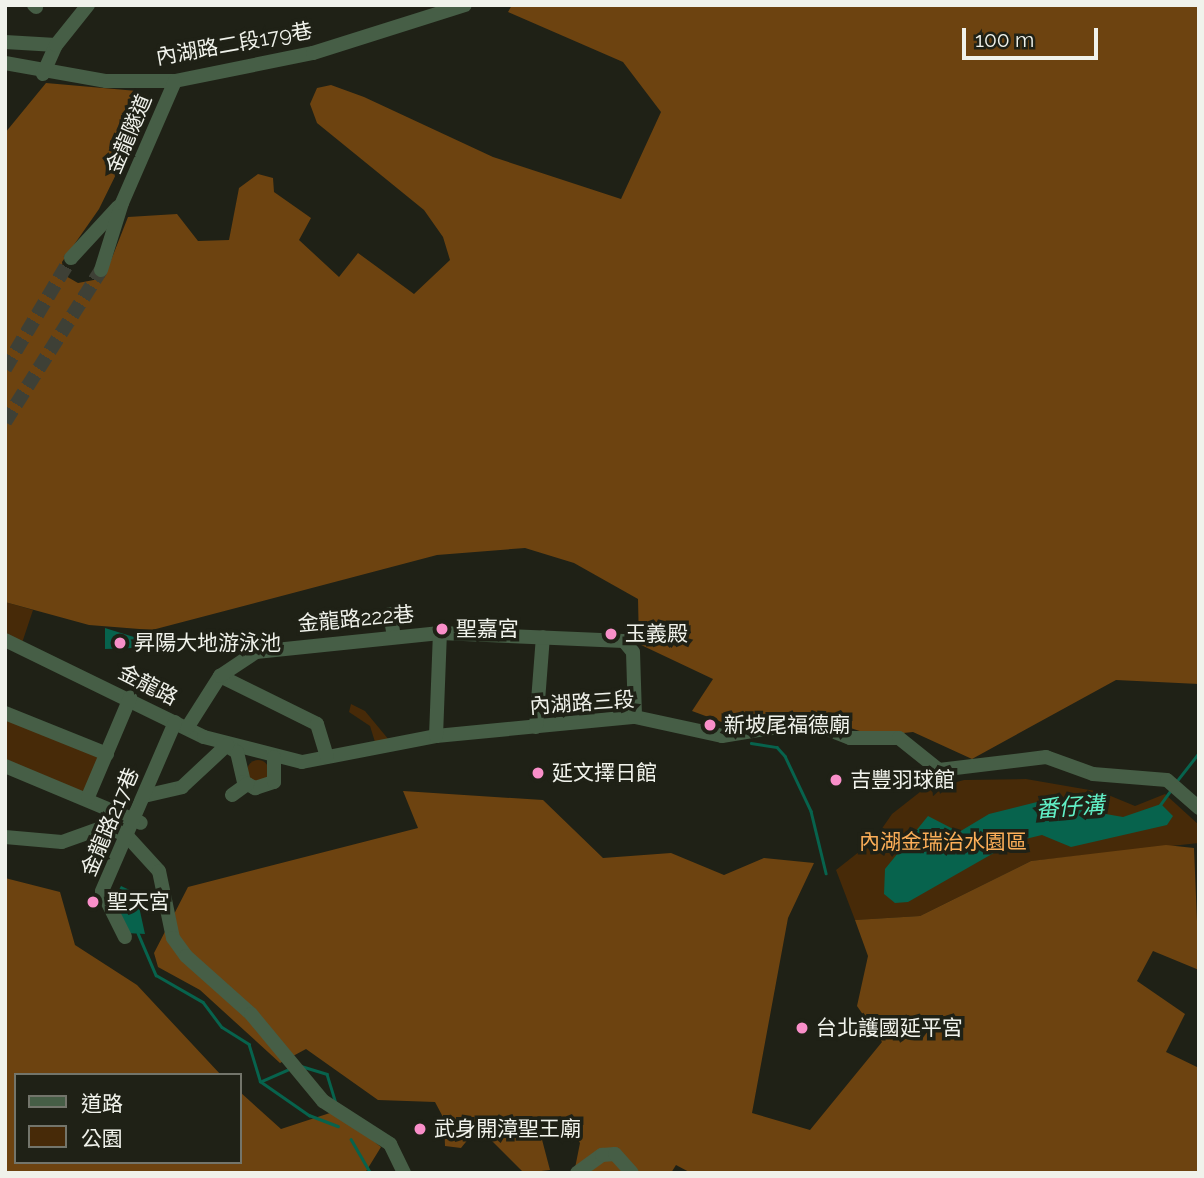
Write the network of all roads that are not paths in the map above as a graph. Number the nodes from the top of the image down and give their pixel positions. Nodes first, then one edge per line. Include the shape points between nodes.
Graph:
1 (88, 5) edge
2 (465, 5) edge
3 (5, 41) edge
4 (55, 45) junction
5 (5, 63) edge
6 (43, 74) junction
7 (174, 80) junction
8 (122, 203) junction
9 (390, 614) dead end
10 (439, 633) junction
11 (394, 636) junction
12 (543, 637) junction
13 (6, 641) edge
14 (220, 676) junction
15 (130, 698) junction
16 (5, 713) edge
17 (635, 717) junction
18 (181, 725) junction
19 (536, 727) junction
20 (436, 736) junction
21 (227, 745) junction
22 (107, 754) junction
23 (327, 756) junction
24 (274, 757) junction
25 (5, 765) edge
26 (247, 784) junction
27 (232, 795) dead end
28 (144, 796) junction
29 (88, 797) junction
30 (1199, 808) edge
31 (115, 811) junction
32 (137, 822) junction
33 (107, 826) junction
34 (127, 836) junction
35 (5, 837) edge
36 (125, 937) dead end
37 (404, 1173) edge
38 (577, 1173) edge
39 (632, 1173) edge

1 - 4 street
2 - 7 street, 內湖路二段179巷 via 299,56
3 - 4 street
4 - 6 street
5 - 6 street, 內湖路二段179巷
6 - 7 street, 內湖路二段179巷
7 - 8 street, 金龍隧道
8 - 8 street, 金龍隧道 via 103,264 92,246 76,252
9 - 11 street
10 - 11 street, 金龍路222巷
10 - 12 street, 金龍路222巷
10 - 20 street
11 - 14 street, 金龍路222巷 via 270,648
12 - 17 street, 金龍路222巷 via 624,641 633,652
12 - 19 street
13 - 15 street, 金龍路
14 - 18 street, 金龍路222巷
14 - 23 street via 317,724
15 - 18 street, 金龍路
15 - 22 street
16 - 22 street
17 - 19 street, 內湖路三段
17 - 30 street, 內湖路三段 via 722,736 809,722 849,738 899,738 939,770 1046,757 1093,774 1173,786
18 - 21 street, 金龍路
18 - 28 street, 金龍路217巷
19 - 20 street, 內湖路三段
20 - 23 street, 內湖路三段
21 - 24 street, 金龍路
21 - 26 street via 237,752
21 - 28 street via 182,787
22 - 29 street
23 - 24 street, 內湖路三段 via 302,762
24 - 26 street via 274,782 262,788
25 - 29 street
26 - 27 street
28 - 32 street, 金龍路217巷
29 - 31 street
31 - 32 street
31 - 33 street
32 - 34 street, 金龍路217巷
33 - 34 street
33 - 35 street via 62,842
34 - 36 street, 金龍路217巷 via 102,891
34 - 37 street via 159,871 173,938 186,957 251,1014 323,1101 390,1144
38 - 39 street via 602,1155 615,1154

